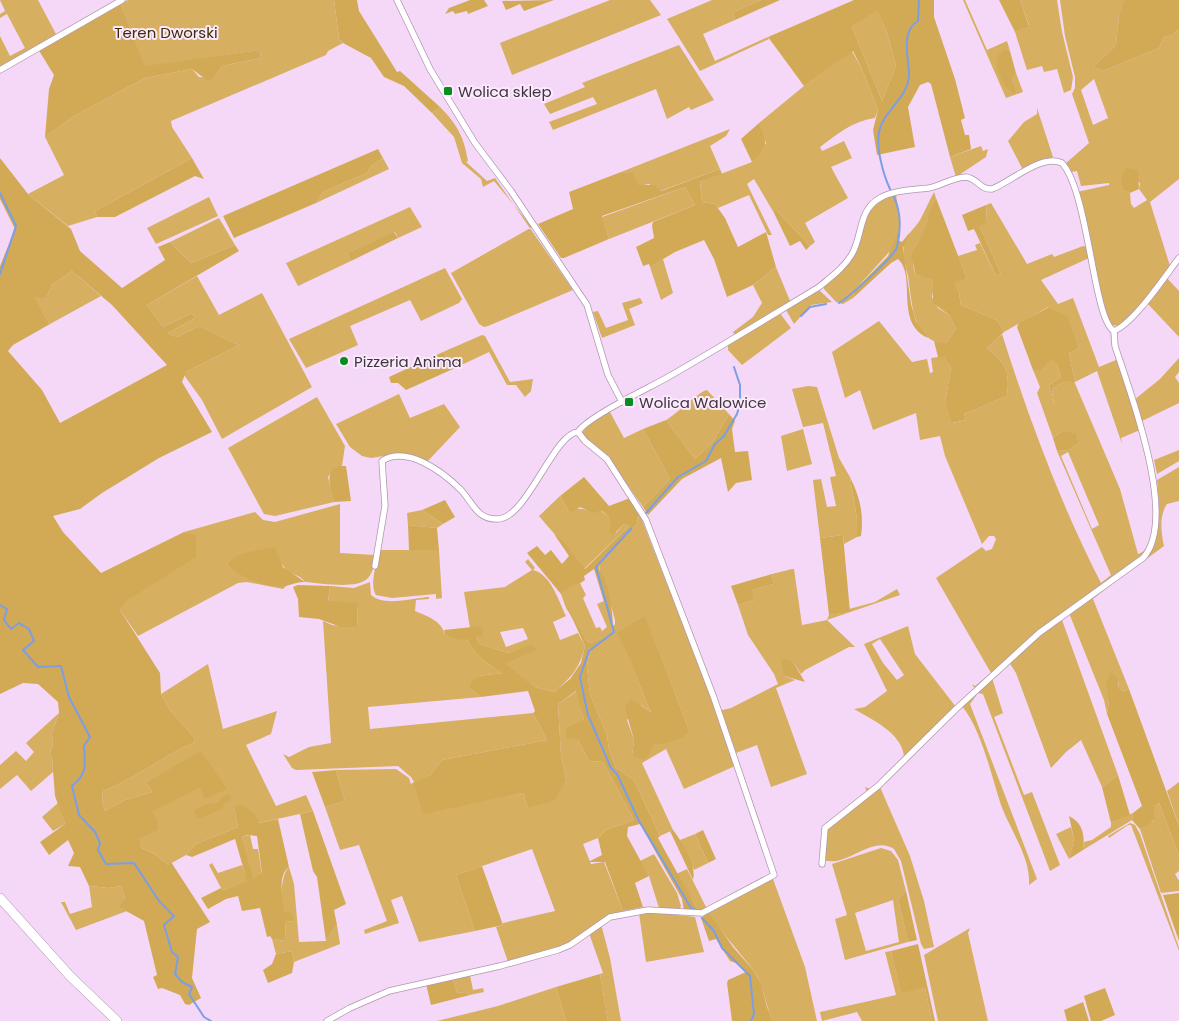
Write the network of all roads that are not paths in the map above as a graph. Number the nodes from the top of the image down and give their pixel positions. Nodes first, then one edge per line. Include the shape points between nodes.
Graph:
1 (122, 0) edge
2 (397, 0) edge
3 (0, 70) edge
4 (1179, 258) edge
5 (1114, 331) junction
6 (622, 402) junction
7 (578, 432) junction
8 (376, 566) dead end
9 (822, 864) dead end
10 (0, 898) edge
11 (117, 1021) edge
12 (327, 1021) edge

1 - 3 street
2 - 6 street via 430,69 475,142 587,305 608,375
4 - 5 street via 1148,298
5 - 6 street via 1108,324 1097,287 1076,188 1064,165 1052,160 992,189 983,188 964,177 880,198 865,211 851,256 819,287
5 - 9 street via 1114,346 1156,479 1158,520 1152,546 1143,558 1039,633 878,786 825,828
6 - 7 street
7 - 8 street via 571,433 561,444 537,483 508,516 500,519 480,515 462,491 446,477 408,455 395,454 382,461 385,506
7 - 12 street via 606,459 646,520 714,698 774,875 702,913 648,910 610,917 558,950 389,991
10 - 11 street via 70,976

